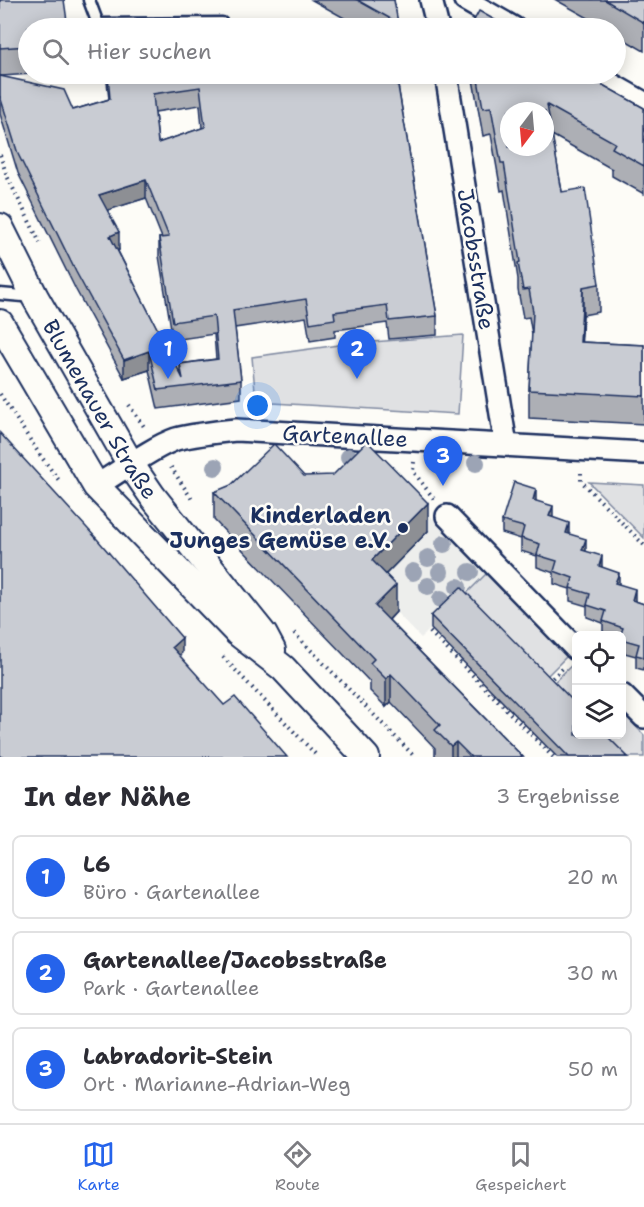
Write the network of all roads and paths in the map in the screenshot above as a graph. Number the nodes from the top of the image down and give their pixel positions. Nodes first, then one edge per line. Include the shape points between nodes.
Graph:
1 (89, 0) edge
2 (432, 0) edge
3 (465, 0) edge
4 (96, 18) edge
5 (436, 18) edge
6 (496, 18) edge
7 (448, 84) edge
8 (611, 84) edge
9 (644, 103) edge
10 (0, 155) edge
11 (0, 227) edge
12 (44, 250) dead end
13 (0, 294) edge
14 (35, 297) junction
15 (4, 337) edge
16 (125, 397) dead end
17 (415, 440) junction
18 (506, 445) junction
19 (158, 448) junction
20 (582, 449) junction
21 (644, 453) edge
22 (131, 465) junction
23 (96, 486) junction
24 (195, 505) dead end
25 (447, 516) joint
26 (644, 545) edge
27 (294, 632) dead end
28 (430, 632) dead end
29 (572, 656) edge
30 (282, 668) junction
31 (545, 685) edge
32 (626, 700) edge
33 (521, 709) edge
34 (513, 716) junction
35 (644, 717) edge
36 (366, 757) edge
37 (415, 757) edge
38 (553, 757) edge

1 - 4 lane
2 - 5 street
3 - 6 street
7 - 18 street, Jacobsstraße
8 - 9 street
10 - 12 path
11 - 14 street, Blumenauer Straße
13 - 14 lane
14 - 22 street, Blumenauer Straße
15 - 23 street, Blumenauer Straße
16 - 19 path
17 - 18 street, Gartenallee
17 - 19 street, Gartenallee via 236,430 195,435
17 - 25 path via 413,471
18 - 20 street, Gartenallee
19 - 22 street, Gartenallee
19 - 24 path
20 - 21 street, Gartenallee
20 - 26 path via 580,481
22 - 23 street, Gartenallee
22 - 30 street, Blumenauer Straße via 264,635
23 - 30 street, Blumenauer Straße via 238,633
25 - 29 street
27 - 37 path
28 - 34 path
29 - 31 path
30 - 36 street, Blumenauer Straße
32 - 35 street
33 - 34 path
34 - 38 path

